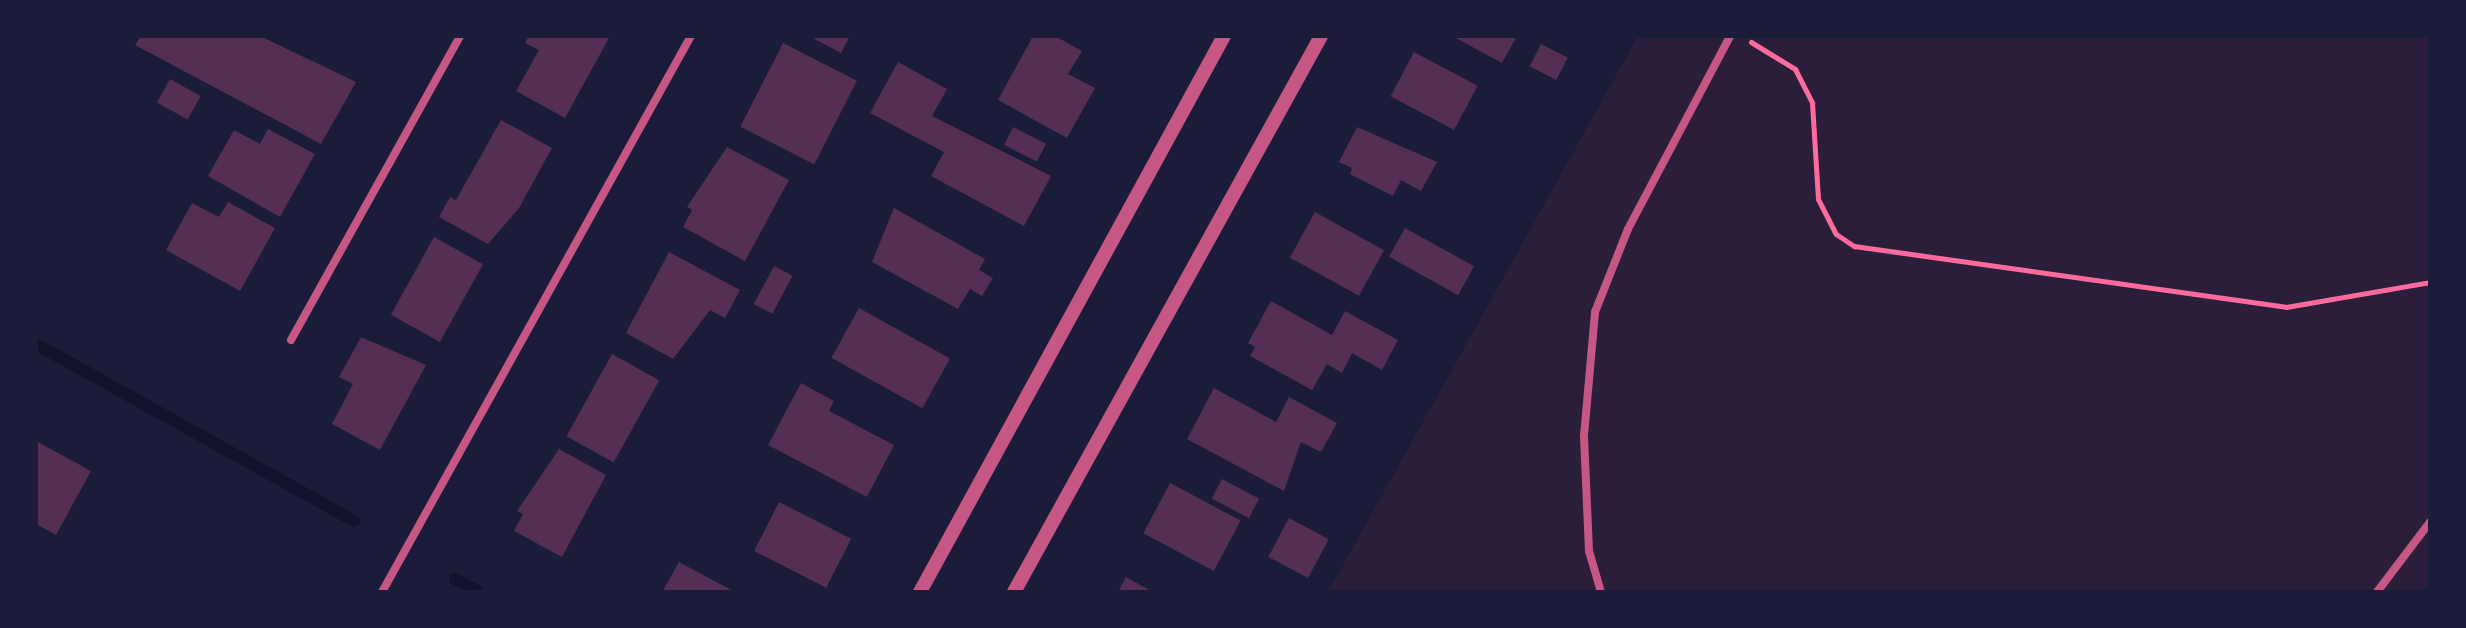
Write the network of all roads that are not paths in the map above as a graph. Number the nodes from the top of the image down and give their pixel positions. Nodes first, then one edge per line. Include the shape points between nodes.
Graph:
1 (460, 36) edge
2 (691, 36) edge
3 (1224, 36) edge
4 (1321, 36) edge
5 (1730, 36) edge
6 (291, 340) dead end
7 (2430, 522) edge
8 (382, 592) edge
9 (920, 592) edge
10 (1014, 592) edge
11 (1601, 592) edge
12 (2377, 592) edge

1 - 6 street
2 - 8 street
3 - 9 street
4 - 10 street
5 - 11 street via 1641,201 1595,312 1584,436 1589,551
7 - 12 street

